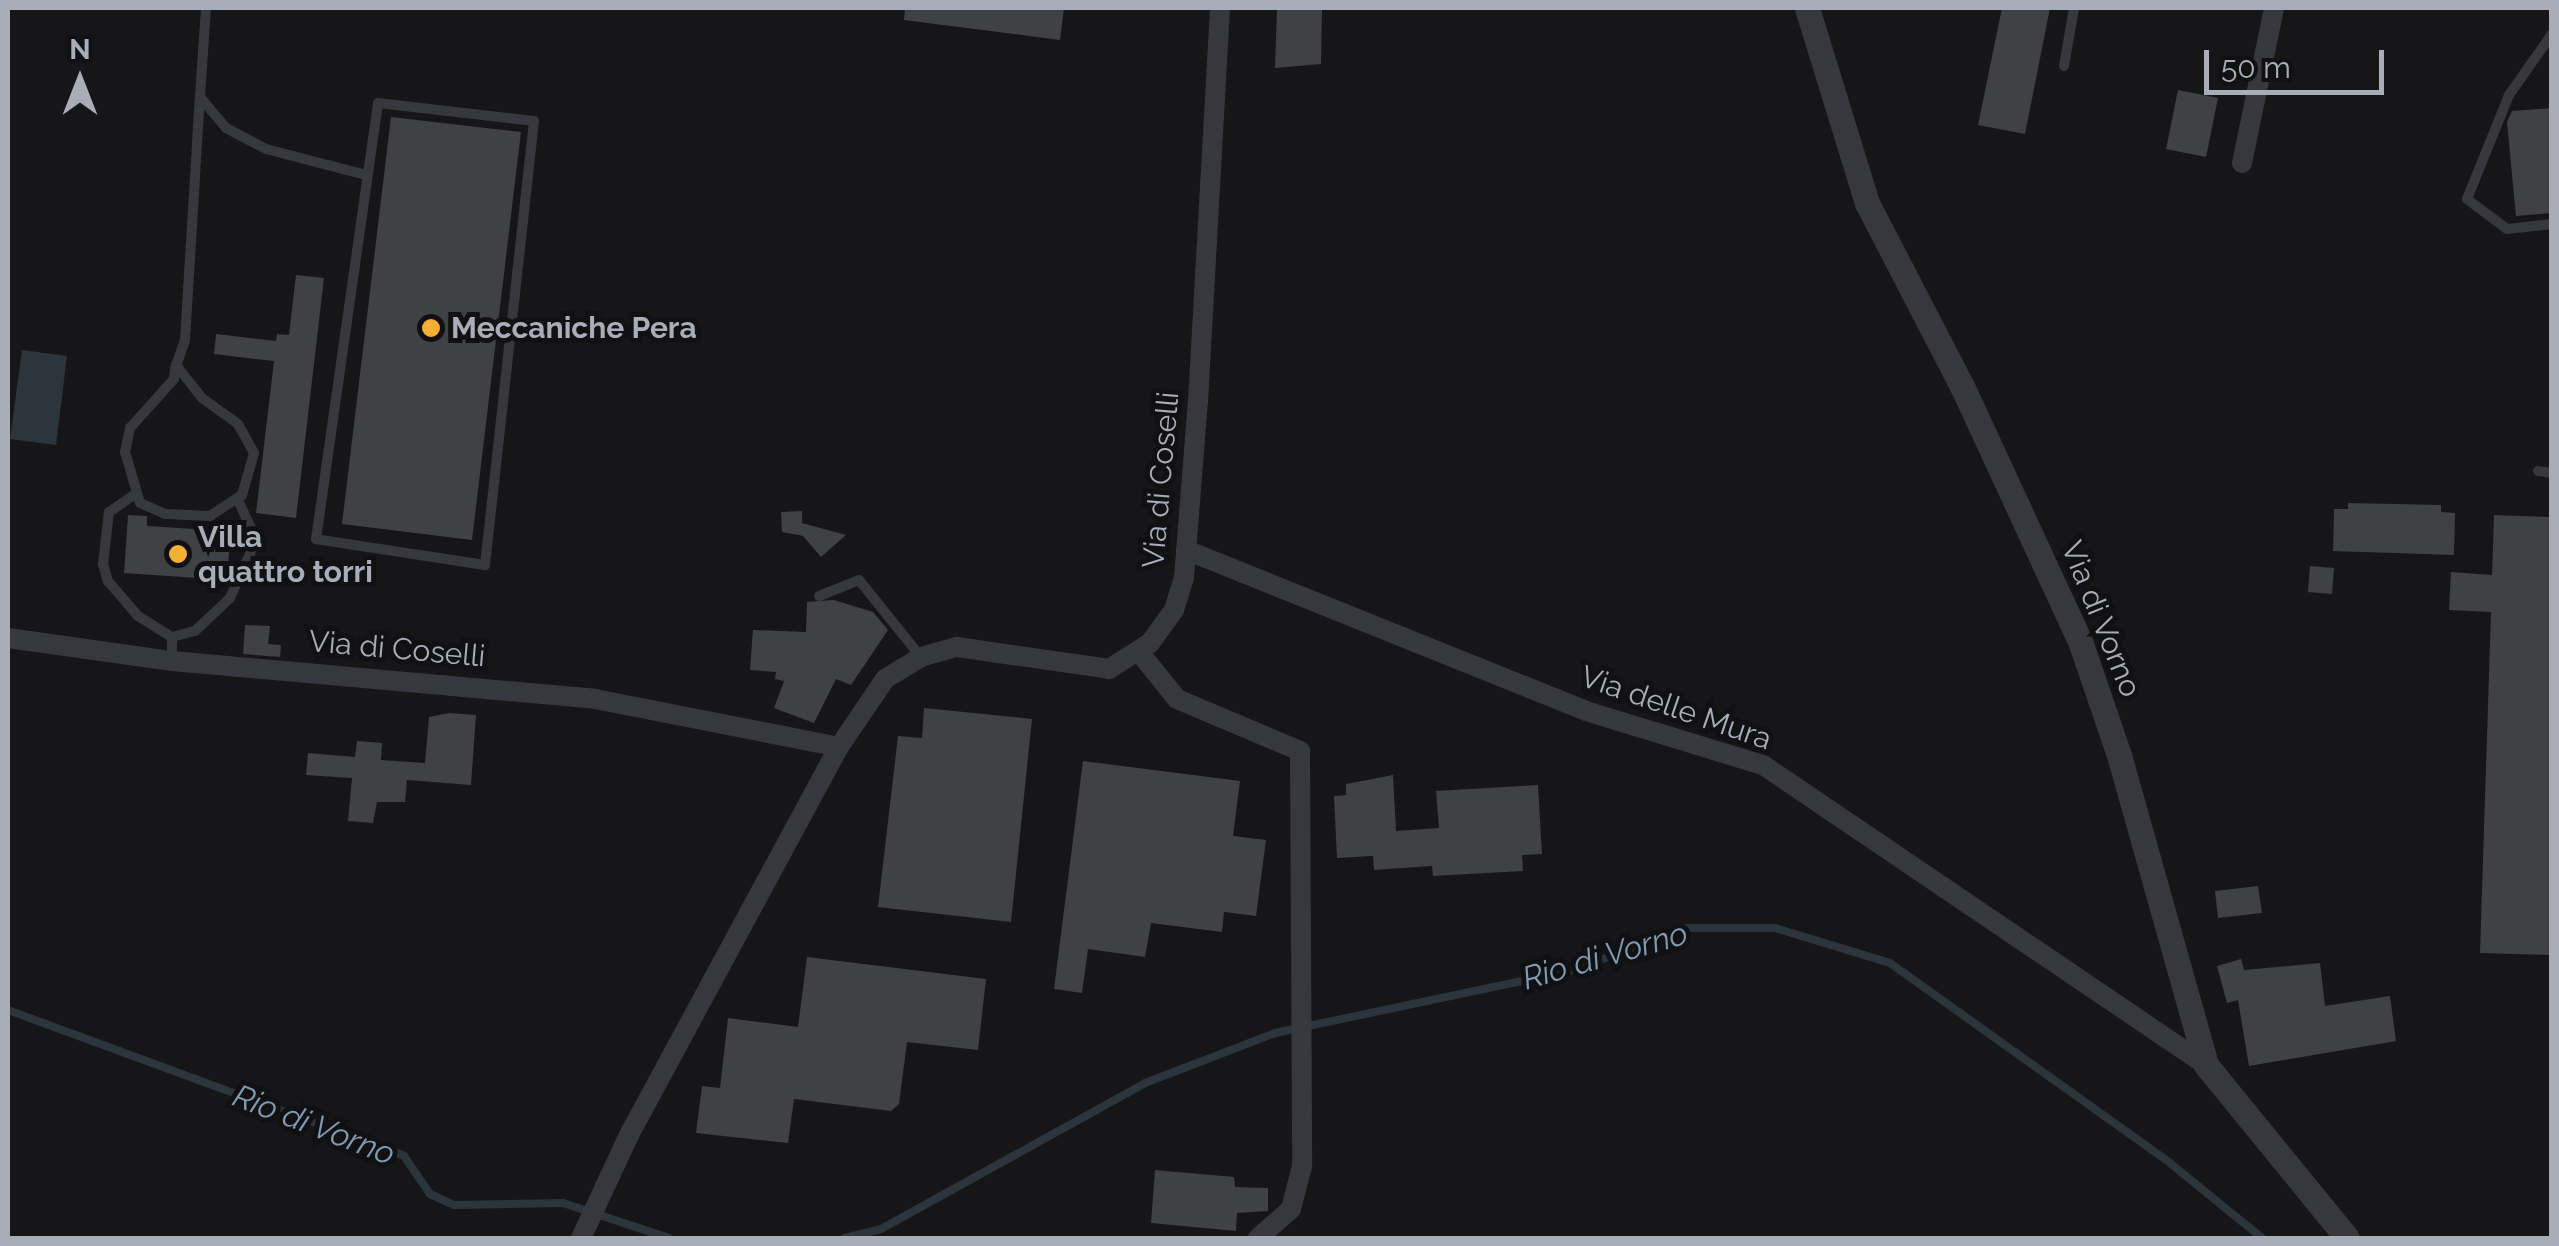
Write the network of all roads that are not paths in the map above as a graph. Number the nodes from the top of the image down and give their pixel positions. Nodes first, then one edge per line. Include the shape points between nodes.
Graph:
1 (206, 8) edge
2 (1220, 8) edge
3 (1807, 8) edge
4 (2074, 8) edge
5 (2274, 8) edge
6 (2552, 34) edge
7 (2064, 66) dead end
8 (200, 97) junction
9 (2242, 163) dead end
10 (366, 175) junction
11 (2552, 224) edge
12 (176, 365) junction
13 (2538, 470) dead end
14 (2552, 473) edge
15 (135, 494) junction
16 (238, 500) junction
17 (1186, 550) junction
18 (818, 596) dead end
19 (172, 637) junction
20 (8, 638) edge
21 (1140, 652) junction
22 (921, 657) junction
23 (172, 661) junction
24 (839, 747) junction
25 (2206, 1065) junction
26 (582, 1238) edge
27 (1258, 1238) edge
28 (2347, 1238) edge

1 - 8 lane
2 - 17 street, Via di Coselli
3 - 25 street, Via di Vorno via 1867,204 1962,386 2080,644 2119,755
4 - 7 lane
5 - 9 street
6 - 11 lane via 2509,95 2467,198 2507,229
8 - 10 lane via 226,128 266,148
8 - 12 lane via 184,340
10 - 10 lane via 316,539 484,565 534,121 378,103
12 - 15 lane via 174,379 125,440
12 - 16 lane via 202,398 250,438 250,477
13 - 14 lane
15 - 16 lane via 156,512 186,518 216,515
15 - 19 lane via 109,512 103,564 108,581 138,616
16 - 19 lane via 255,537 238,582 195,631
17 - 21 street, Via di Coselli via 1174,610
17 - 25 street, Via delle Mura via 1586,711 1763,766
18 - 22 lane via 860,580
19 - 23 lane
20 - 23 street, Via di Coselli
21 - 22 street via 1109,669 987,647
21 - 27 street via 1178,698 1300,752 1299,1192
22 - 24 street via 885,678
23 - 24 street, Via di Coselli via 595,698
24 - 26 street via 603,1186
25 - 28 street, Via di Vorno

